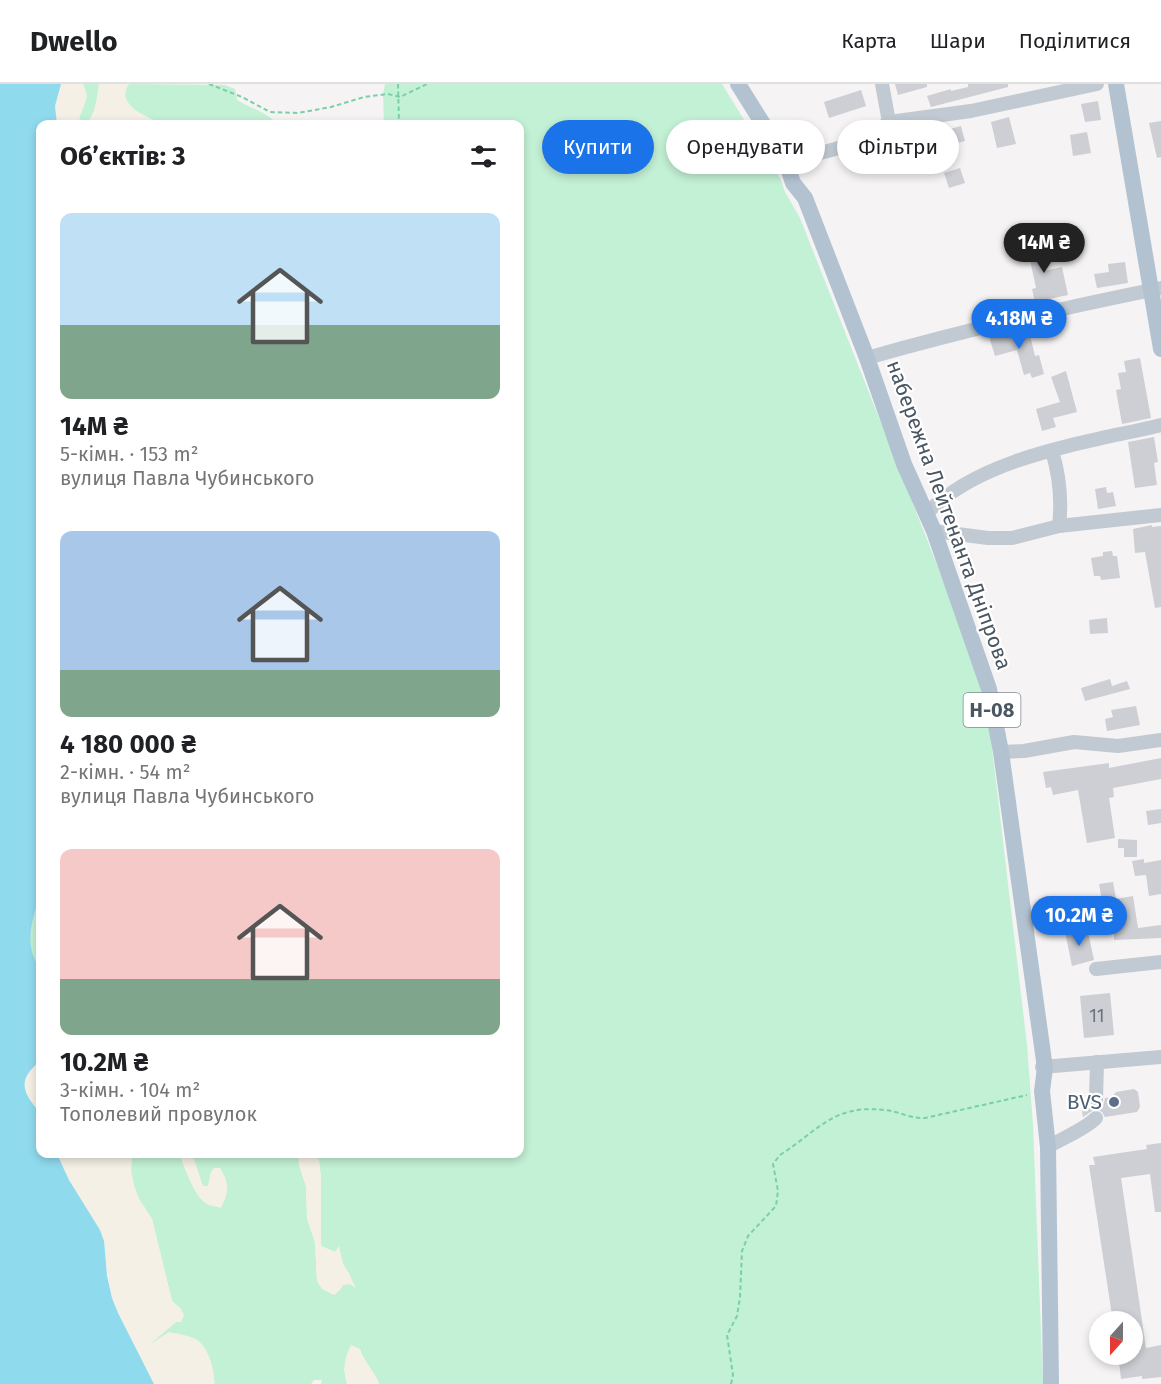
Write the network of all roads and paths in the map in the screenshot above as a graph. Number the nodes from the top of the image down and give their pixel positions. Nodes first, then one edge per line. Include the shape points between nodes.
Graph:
1 (209, 84) edge
2 (398, 84) edge
3 (427, 84) edge
4 (738, 84) edge
5 (882, 84) edge
6 (1097, 84) edge
7 (1116, 84) edge
8 (400, 97) junction
9 (399, 120) edge
10 (761, 120) edge
11 (889, 120) edge
12 (904, 120) edge
13 (790, 174) edge
14 (1156, 289) edge
15 (1161, 350) edge
16 (867, 358) junction
17 (1161, 425) edge
18 (1052, 451) junction
19 (927, 513) junction
20 (1161, 515) edge
21 (1059, 526) junction
22 (934, 531) junction
23 (1161, 740) edge
24 (1001, 752) junction
25 (1161, 962) edge
26 (1096, 969) dead end
27 (1161, 1057) edge
28 (1097, 1062) junction
29 (1045, 1068) junction
30 (1042, 1091) junction
31 (1096, 1099) dead end
32 (1096, 1118) dead end
33 (1048, 1147) junction
34 (731, 1384) edge
35 (1051, 1384) edge

1 - 8 path via 270,112 298,113 388,94
2 - 8 path
3 - 8 path
4 - 10 main road, набережна Лейтенанта Дніпрова / Н-08
5 - 11 street
6 - 12 street via 971,111
7 - 14 main road
8 - 9 path
13 - 16 main road, набережна Лейтенанта Дніпрова / Н-08 via 806,198
14 - 15 main road
14 - 16 street via 948,335
16 - 19 main road, набережна Лейтенанта Дніпрова / Н-08 via 904,464
17 - 18 street
18 - 19 street via 986,472 960,486
18 - 21 street via 1061,494
19 - 22 main road, набережна Лейтенанта Дніпрова / Н-08
20 - 21 street
21 - 22 street via 1012,538
22 - 24 main road, набережна Лейтенанта Дніпрова / Н-08 via 989,689
23 - 24 street via 1118,746 1074,742
24 - 29 main road, набережна Лейтенанта Дніпрова / Н-08
25 - 26 street
27 - 28 street
28 - 29 street via 1042,1067
28 - 31 street
29 - 30 main road, набережна Лейтенанта Дніпрова / Н-08
30 - 33 main road, набережна Лейтенанта Дніпрова / Н-08
30 - 34 path via 925,1118 915,1119 882,1109 840,1113 780,1155 773,1164 777,1206 748,1236 742,1251 740,1297 727,1335
32 - 33 street via 1092,1124
33 - 35 main road, набережна Лейтенанта Дніпрова / Н-08

